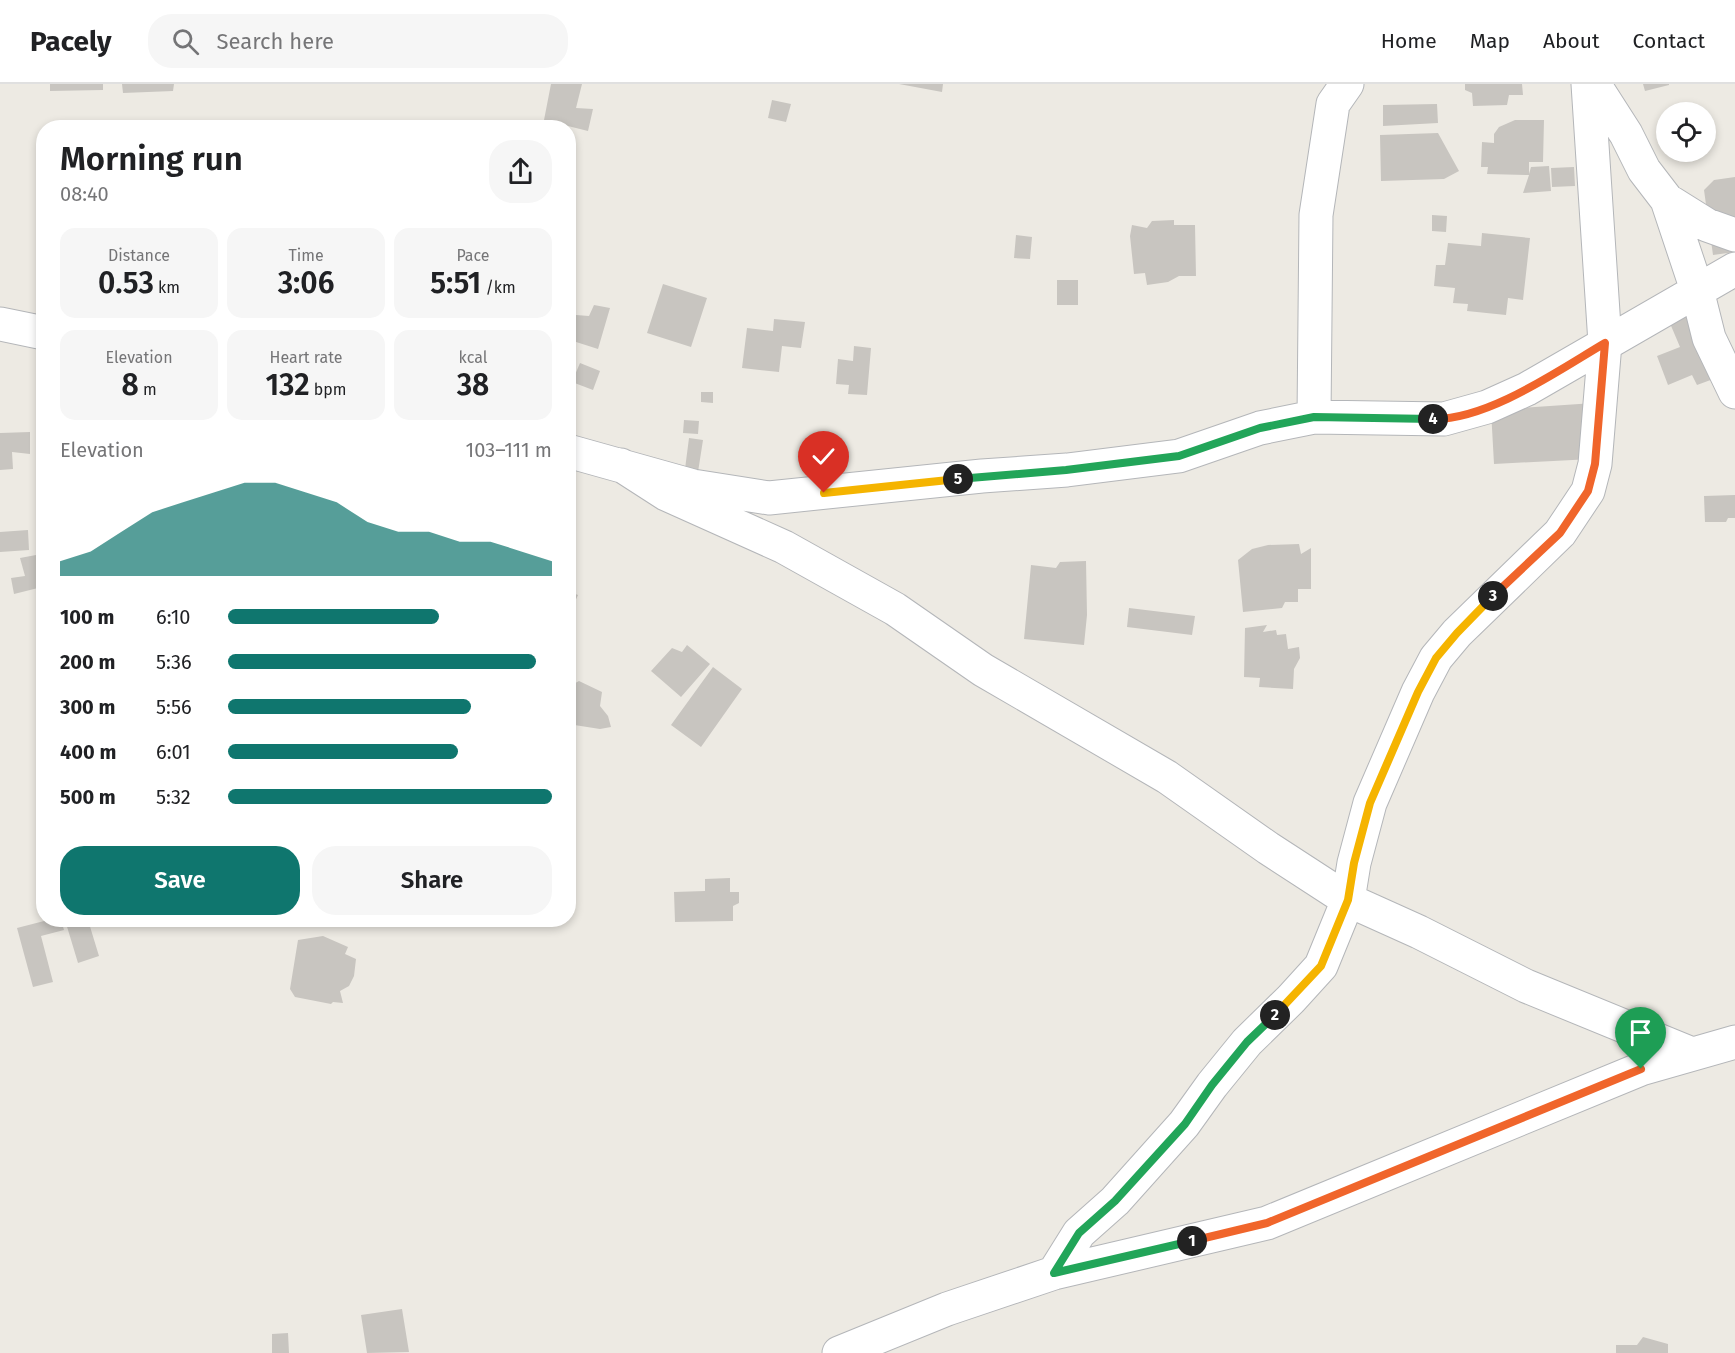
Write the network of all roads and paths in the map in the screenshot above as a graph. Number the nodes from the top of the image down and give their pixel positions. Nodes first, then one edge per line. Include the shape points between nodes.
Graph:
1 (1588, 84) edge
2 (1594, 84) edge
3 (1336, 91) edge
4 (1667, 200) junction
5 (1735, 235) edge
6 (1735, 269) edge
7 (1697, 290) junction
8 (0, 324) edge
9 (36, 331) edge
10 (1605, 343) junction
11 (1735, 392) edge
12 (1314, 417) junction
13 (576, 453) edge
14 (621, 465) junction
15 (1348, 900) junction
16 (1735, 1042) edge
17 (1692, 1054) junction
18 (1054, 1273) junction
19 (886, 1342) edge
20 (839, 1353) edge

1 - 10 street
2 - 4 street via 1644,170
3 - 12 street via 1316,215
4 - 5 street via 1707,225
4 - 7 street
6 - 7 street
7 - 10 street
7 - 11 street via 1709,338
8 - 9 street
10 - 12 street via 1527,389 1444,419
10 - 15 street via 1595,464 1588,491 1560,533 1436,658 1370,803
12 - 14 street via 1260,428 1179,456 769,498 693,486
13 - 14 street
14 - 15 street via 666,494 784,547 895,609 983,670 1167,777
15 - 17 street via 1526,986
15 - 18 street via 1321,966 1247,1042 1185,1124 1115,1201 1079,1233
16 - 17 street
17 - 18 street via 1641,1069 1267,1223
18 - 19 street via 946,1309
19 - 20 street

